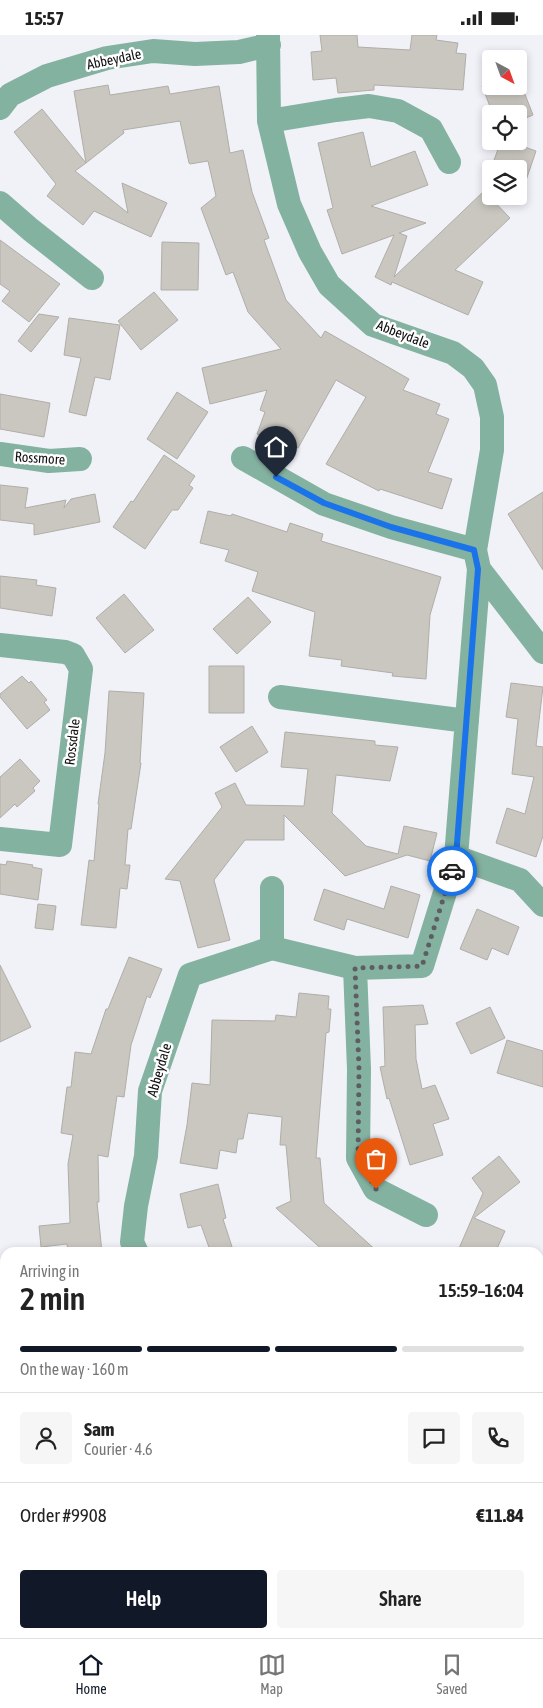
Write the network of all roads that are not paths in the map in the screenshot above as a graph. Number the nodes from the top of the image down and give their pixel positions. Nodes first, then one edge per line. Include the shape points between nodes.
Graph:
1 (269, 40) edge
2 (0, 107) edge
3 (270, 121) junction
4 (449, 162) dead end
5 (0, 203) edge
6 (92, 278) dead end
7 (0, 454) edge
8 (244, 458) dead end
9 (80, 459) dead end
10 (477, 560) junction
11 (0, 645) edge
12 (543, 652) edge
13 (280, 697) dead end
14 (467, 721) junction
15 (0, 839) edge
16 (456, 857) junction
17 (272, 887) dead end
18 (543, 905) edge
19 (272, 948) junction
20 (355, 968) junction
21 (426, 1215) dead end
22 (134, 1247) edge

1 - 2 street, Abbeydale via 238,52 194,54 154,51 107,58 47,76 10,95
1 - 3 street, Abbeydale
3 - 4 street via 369,106 398,111 431,129
3 - 10 street, Abbeydale via 289,204 329,285 373,325 452,353 473,368 485,385 492,417 492,451
5 - 6 street
7 - 9 street, Rossmore via 49,461
8 - 10 street via 324,503
10 - 12 street
10 - 14 street, Abbeydale
11 - 15 street, Rossdale via 65,652 73,655 81,669 60,845
13 - 14 street
14 - 16 street, Abbeydale
16 - 18 street via 520,880
16 - 20 street, Abbeydale via 422,966
17 - 19 street
19 - 20 street, Abbeydale
19 - 22 street, Abbeydale via 190,975 150,1091 146,1156 132,1241
20 - 21 street via 358,1158 376,1189

